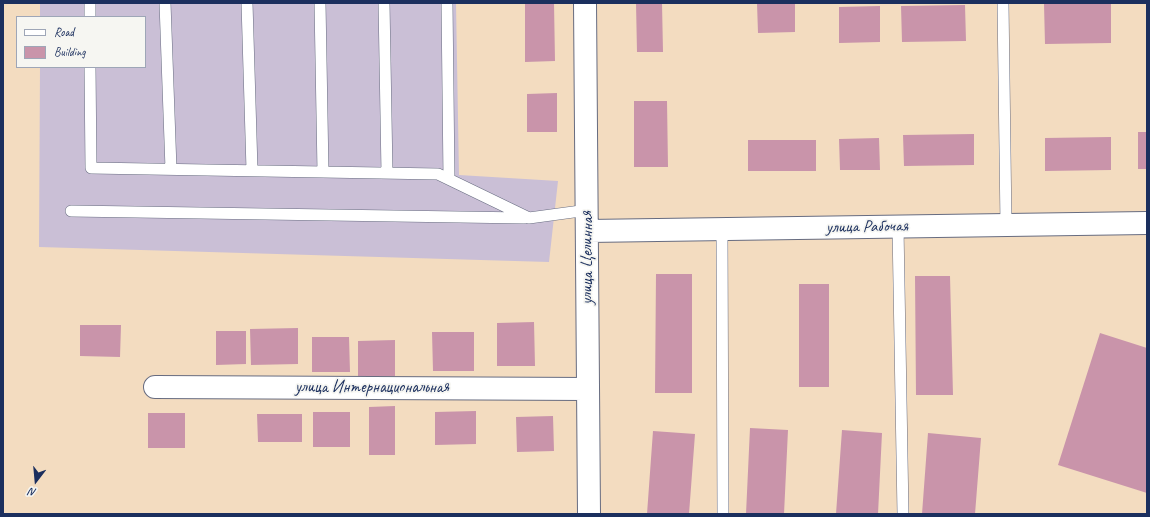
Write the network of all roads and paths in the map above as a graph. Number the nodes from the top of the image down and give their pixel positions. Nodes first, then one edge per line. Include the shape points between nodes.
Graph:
1 (90, 3) edge
2 (165, 3) edge
3 (247, 3) edge
4 (320, 3) edge
5 (384, 3) edge
6 (446, 3) edge
7 (585, 3) edge
8 (1003, 3) edge
9 (90, 16) edge
10 (90, 68) edge
11 (171, 169) junction
12 (252, 170) junction
13 (323, 172) junction
14 (387, 173) junction
15 (449, 179) junction
16 (588, 210) junction
17 (72, 211) dead end
18 (529, 218) junction
19 (1147, 223) edge
20 (1006, 225) junction
21 (898, 227) junction
22 (722, 229) junction
23 (588, 231) junction
24 (155, 386) dead end
25 (588, 389) junction
26 (589, 514) edge
27 (723, 514) edge
28 (903, 514) edge

1 - 9 lane
2 - 11 lane
3 - 12 lane
4 - 13 lane
5 - 14 lane
6 - 15 lane
7 - 16 street, улица Целинная
8 - 20 lane
10 - 11 lane via 91,168
11 - 12 lane
12 - 13 lane
13 - 14 lane
14 - 15 lane via 438,174
15 - 18 lane
16 - 18 lane
16 - 23 street, улица Целинная
17 - 18 lane
19 - 20 street, улица Рабочая
20 - 21 street, улица Рабочая
21 - 22 street, улица Рабочая
21 - 28 lane
22 - 23 street, улица Рабочая
22 - 27 lane
23 - 25 street, улица Целинная
24 - 25 street, улица Интернациональная
25 - 26 street, улица Целинная

